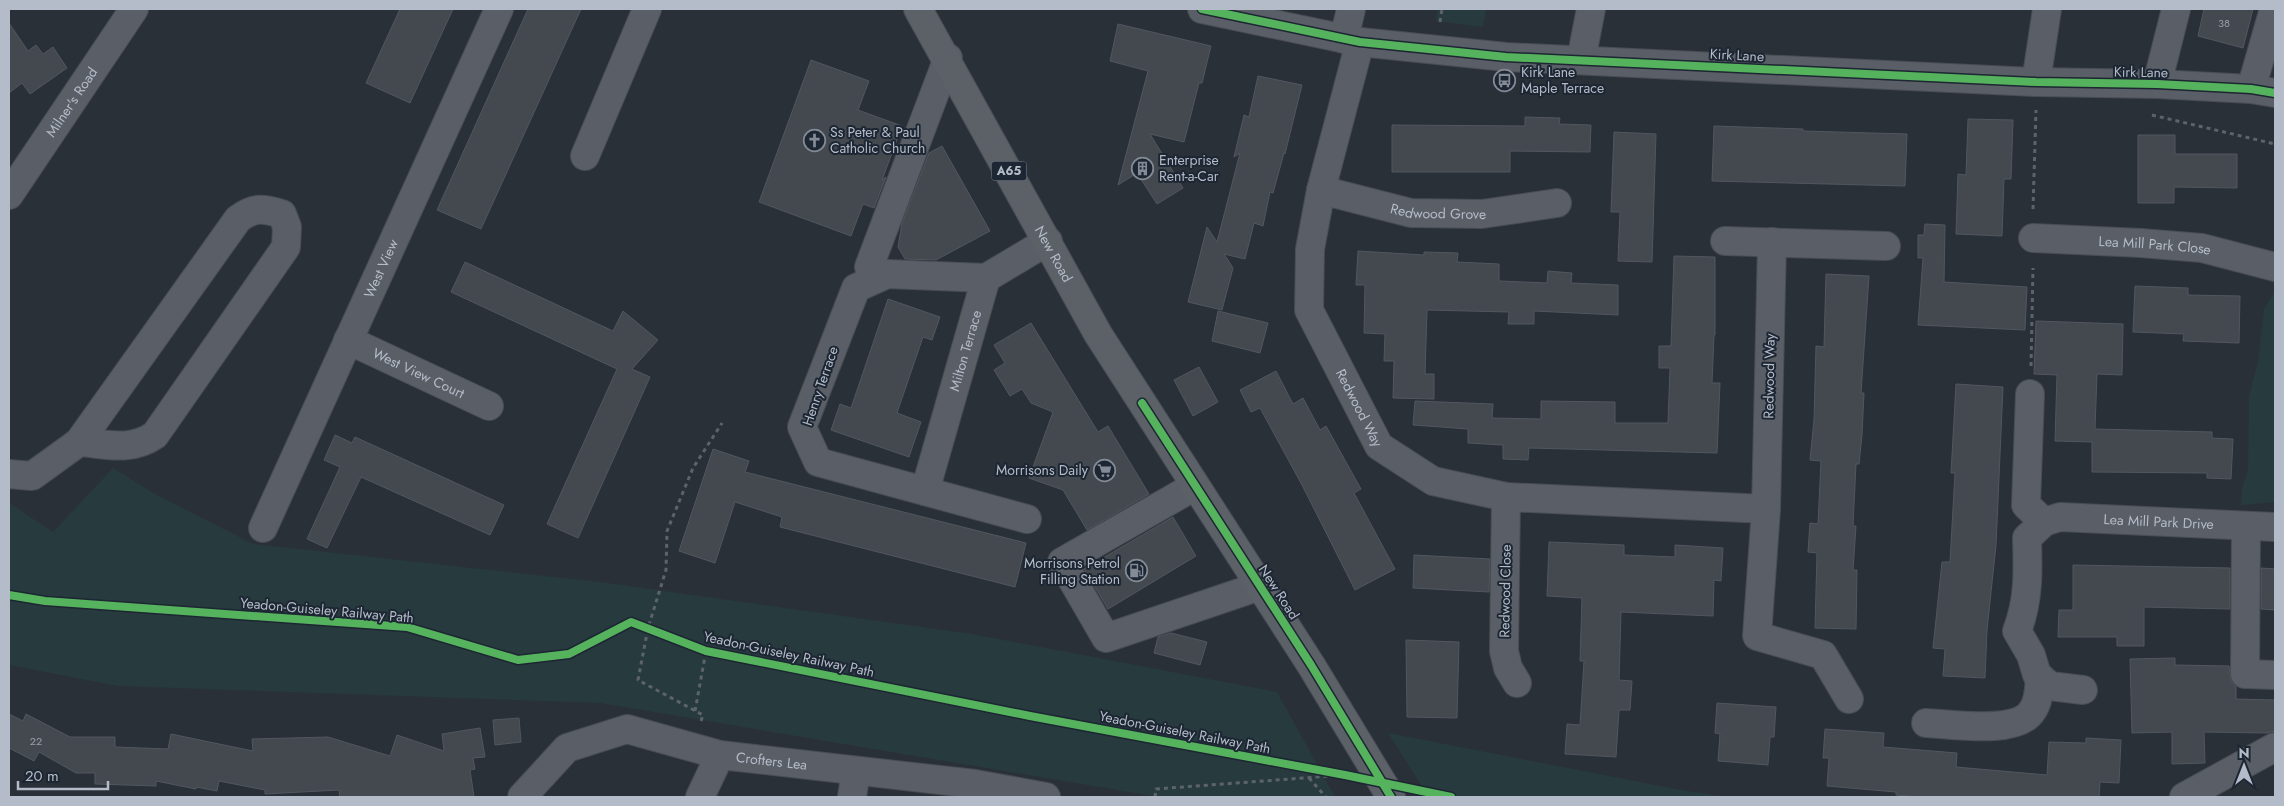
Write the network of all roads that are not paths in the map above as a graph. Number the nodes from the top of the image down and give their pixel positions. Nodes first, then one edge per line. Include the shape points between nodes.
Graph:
1 (133, 9) edge
2 (500, 9) edge
3 (647, 9) edge
4 (918, 9) edge
5 (1202, 9) edge
6 (1351, 9) edge
7 (1591, 9) edge
8 (2048, 9) edge
9 (2176, 9) edge
10 (2274, 9) edge
11 (1352, 41) junction
12 (948, 58) junction
13 (1581, 60) junction
14 (2036, 82) junction
15 (2157, 84) junction
16 (2263, 91) edge
17 (585, 156) dead end
18 (1321, 190) junction
19 (9, 195) edge
20 (1557, 202) dead end
21 (2033, 238) road end
22 (1048, 241) junction
23 (1725, 241) dead end
24 (1772, 242) junction
25 (1886, 246) dead end
26 (869, 267) dead end
27 (2275, 267) edge
28 (986, 278) junction
29 (348, 340) junction
30 (2030, 394) road end
31 (489, 406) dead end
32 (79, 442) junction
33 (9, 474) edge
34 (1195, 486) junction
35 (925, 491) junction
36 (1506, 497) junction
37 (1766, 509) junction
38 (1027, 519) dead end
39 (2044, 522) junction
40 (2246, 526) junction
41 (2275, 527) edge
42 (263, 528) dead end
43 (1260, 586) junction
44 (2275, 675) edge
45 (2040, 677) junction
46 (1517, 683) dead end
47 (2084, 690) dead end
48 (1849, 699) dead end
49 (1926, 723) dead end
50 (2275, 747) edge
51 (720, 755) junction
52 (854, 784) edge
53 (951, 790) edge
54 (981, 792) edge
55 (1390, 795) edge
56 (522, 797) edge
57 (700, 797) edge
58 (1046, 797) edge
59 (2184, 797) edge

1 - 19 street, Milner's Road via 47,157
2 - 29 street, West View
3 - 17 street
4 - 12 main road, New Road / A65
5 - 11 street, Kirk Lane
6 - 11 street, Redwood Way
7 - 13 street
8 - 14 street
9 - 15 street
10 - 16 street
11 - 13 street, Kirk Lane via 1506,57
11 - 18 street, Redwood Way
12 - 22 main road, New Road / A65
12 - 26 street
13 - 14 street, Kirk Lane
14 - 15 street, Kirk Lane
15 - 16 street, Kirk Lane
18 - 20 street, Redwood Grove via 1410,213 1482,214
18 - 36 street, Redwood Way via 1310,248 1309,310 1379,446 1433,481
21 - 27 street, Lea Mill Park Close via 2202,248
22 - 28 street
22 - 34 main road, New Road / A65 via 1098,334
23 - 24 street
24 - 25 street
24 - 37 street, Redwood Way
28 - 35 street, Milton Terrace
28 - 35 street, Henry Terrace via 887,274 856,288 802,427 818,462
29 - 31 street, West View Court
29 - 42 street, West View
30 - 39 street via 2026,505
32 - 32 street via 238,219 249,210 267,209 282,214 287,226 286,246 154,435 129,447
32 - 33 street via 32,476
34 - 43 main road, New Road / A65
34 - 43 street via 1062,562 1106,638
35 - 38 street, Henry Terrace
36 - 37 street, Redwood Way
36 - 46 street, Redwood Close via 1504,651 1508,668
37 - 48 street, Redwood Way via 1757,636 1823,655
39 - 40 street, Lea Mill Park Drive via 2060,517
39 - 45 street via 2027,538 2028,586 2024,613 2017,631
40 - 41 street, Lea Mill Park Drive
40 - 44 street via 2245,674
43 - 55 main road, New Road / A65
45 - 47 street via 2050,686
45 - 49 street via 2039,695 2032,712 2019,723 1998,726
50 - 59 street
51 - 52 street, Crofters Lea
51 - 56 street, Crofters Lea via 627,729 567,748
51 - 57 street
52 - 53 street, Crofters Lea
53 - 54 street, Crofters Lea
54 - 58 street, Crofters Lea

